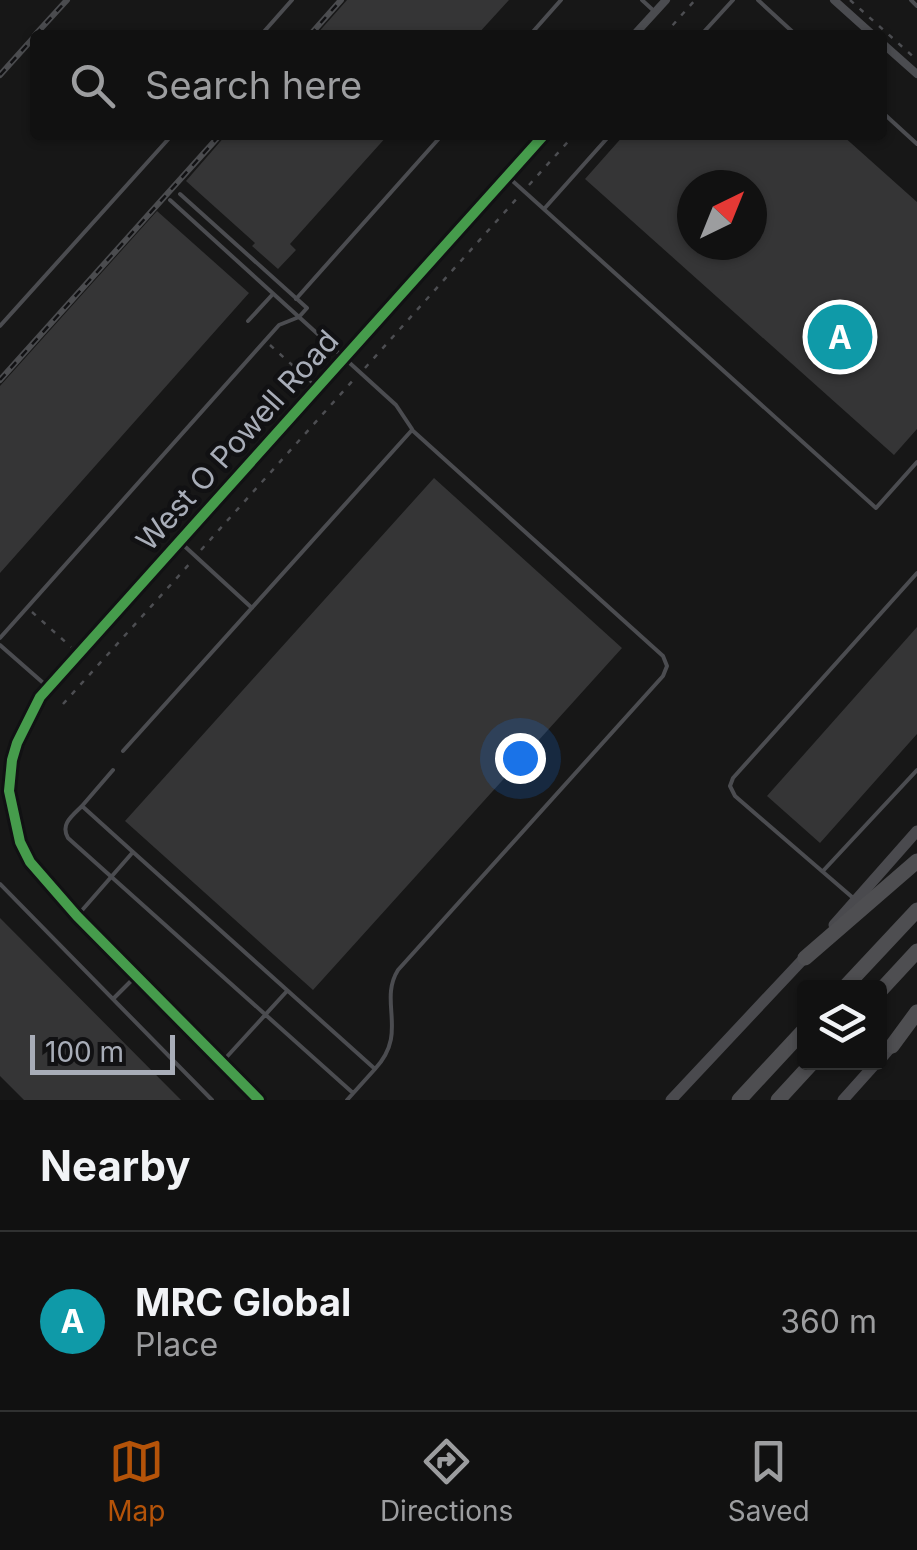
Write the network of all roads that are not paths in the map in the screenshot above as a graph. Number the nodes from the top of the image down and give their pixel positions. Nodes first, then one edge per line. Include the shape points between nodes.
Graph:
1 (292, 0) edge
2 (561, 0) edge
3 (642, 0) edge
4 (666, 0) edge
5 (733, 0) edge
6 (758, 0) edge
7 (834, 0) edge
8 (911, 0) edge
9 (917, 6) edge
10 (655, 12) junction
11 (265, 30) edge
12 (534, 30) edge
13 (639, 30) edge
14 (705, 30) edge
15 (791, 30) edge
16 (867, 30) edge
17 (887, 47) edge
18 (917, 74) edge
19 (887, 117) edge
20 (167, 140) edge
21 (438, 140) edge
22 (539, 140) edge
23 (606, 140) edge
24 (917, 144) edge
25 (507, 176) junction
26 (180, 194) dead end
27 (170, 200) dead end
28 (544, 209) junction
29 (273, 293) junction
30 (296, 299) junction
31 (299, 317) junction
32 (248, 321) dead end
33 (0, 326) edge
34 (344, 358) junction
35 (412, 430) junction
36 (917, 462) edge
37 (180, 542) junction
38 (917, 573) edge
39 (252, 608) junction
40 (0, 641) edge
41 (49, 688) junction
42 (123, 751) dead end
43 (113, 770) dead end
44 (917, 770) edge
45 (5, 791) edge
46 (82, 806) junction
47 (917, 831) edge
48 (133, 852) junction
49 (917, 861) edge
50 (823, 872) junction
51 (112, 877) junction
52 (0, 884) edge
53 (856, 900) junction
54 (917, 910) edge
55 (77, 916) junction
56 (917, 951) edge
57 (805, 958) junction
58 (137, 976) junction
59 (851, 980) edge
60 (887, 983) edge
61 (287, 990) junction
62 (113, 999) junction
63 (265, 1014) junction
64 (917, 1015) edge
65 (797, 1038) edge
66 (892, 1046) joint
67 (887, 1051) edge
68 (223, 1062) junction
69 (375, 1069) junction
70 (806, 1070) edge
71 (870, 1070) edge
72 (353, 1094) junction
73 (212, 1100) edge
74 (260, 1100) edge
75 (347, 1100) edge
76 (671, 1100) edge
77 (739, 1100) edge
78 (778, 1100) edge
79 (843, 1100) edge

1 - 11 lane
2 - 12 lane
3 - 10 lane
4 - 10 street
5 - 14 lane
6 - 15 lane
7 - 16 street
8 - 9 lane
10 - 13 street
17 - 18 street
19 - 24 lane
20 - 33 lane
21 - 30 lane
22 - 25 street, West O Powell Road
23 - 28 lane
25 - 28 lane
25 - 34 street, West O Powell Road
26 - 30 lane
27 - 29 lane
28 - 36 lane via 876,508
29 - 31 lane
29 - 32 lane
30 - 31 lane via 306,308
31 - 34 lane
31 - 40 lane via 265,341
34 - 35 lane via 396,404
34 - 37 street, West O Powell Road
35 - 39 lane
35 - 69 lane via 667,666 398,970 391,1044
37 - 39 lane
37 - 41 street, West O Powell Road
38 - 50 lane via 730,786
39 - 42 lane
40 - 41 lane
41 - 45 street, West O Powell Road via 17,743
43 - 46 lane
44 - 50 lane
45 - 55 street via 30,862
46 - 48 lane
46 - 51 lane via 67,821 65,834
47 - 53 main road
48 - 51 lane
48 - 61 lane
49 - 57 highway
50 - 53 lane
51 - 55 lane
51 - 63 lane
52 - 62 lane
53 - 57 main road
54 - 59 highway
55 - 58 street
56 - 60 highway
57 - 76 main road
58 - 62 lane
58 - 68 street
61 - 63 lane
61 - 69 lane
62 - 73 lane
63 - 68 lane
63 - 72 lane
64 - 66 highway
65 - 77 highway
66 - 67 main road
68 - 74 street
69 - 72 lane
70 - 78 highway
71 - 79 main road
72 - 75 lane

